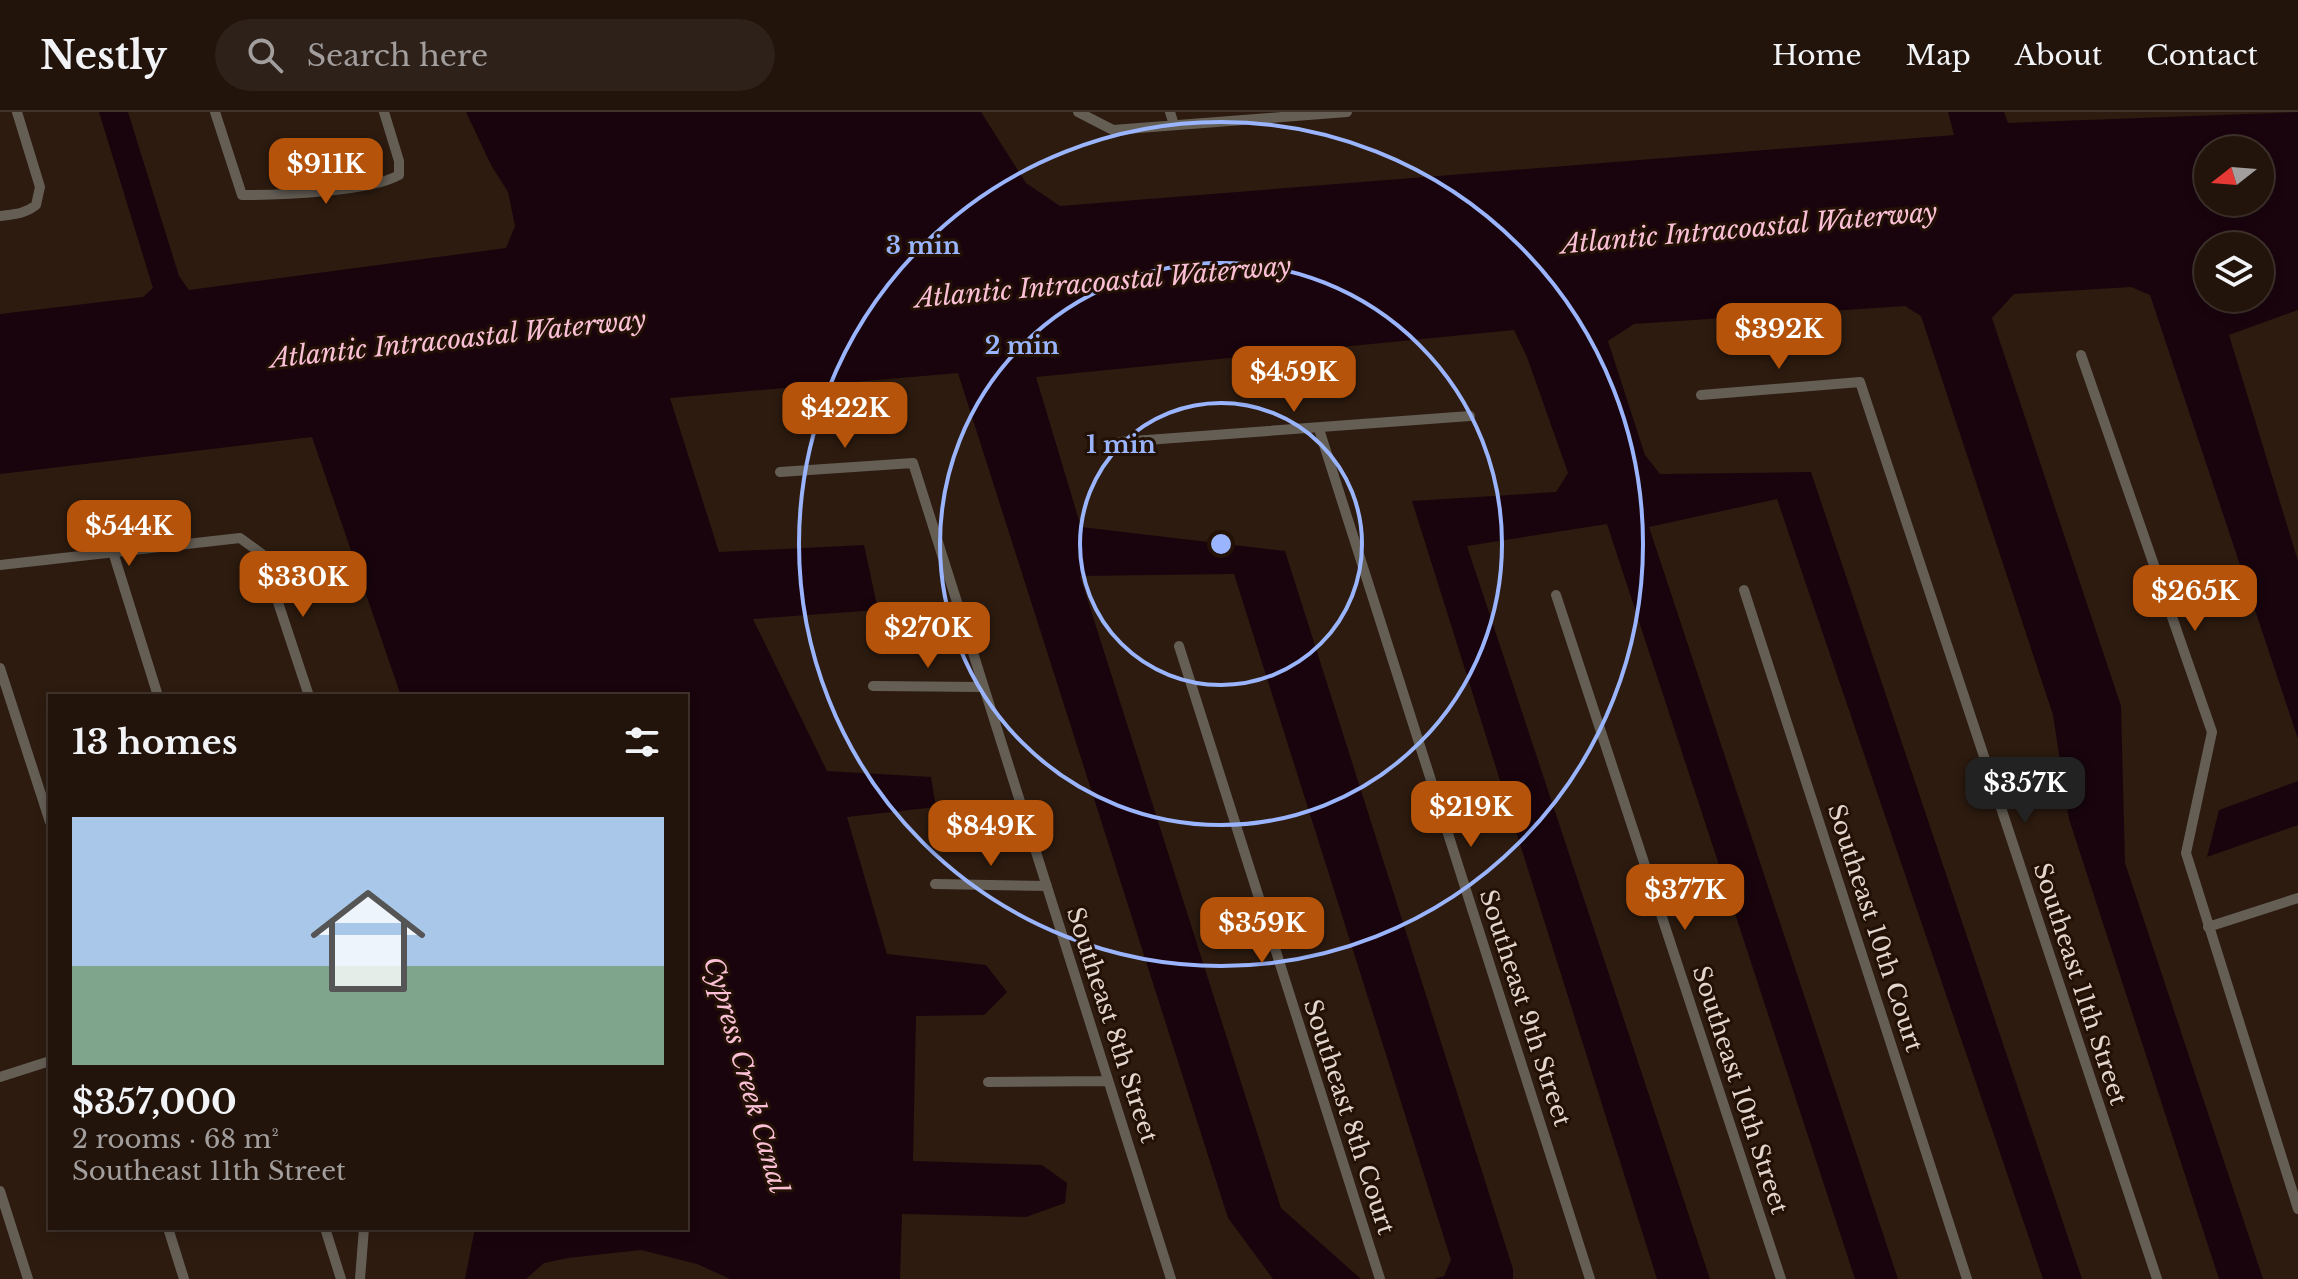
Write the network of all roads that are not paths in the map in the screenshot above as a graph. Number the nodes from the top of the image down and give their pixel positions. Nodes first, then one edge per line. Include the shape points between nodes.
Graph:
1 (17, 112) edge
2 (215, 112) edge
3 (384, 112) edge
4 (1078, 112) edge
5 (1170, 112) edge
6 (1347, 112) edge
7 (1315, 113) edge
8 (1174, 125) junction
9 (0, 216) edge
10 (2081, 355) dead end
11 (1701, 395) dead end
12 (1470, 416) dead end
13 (1319, 429) junction
14 (1120, 442) dead end
15 (780, 472) dead end
16 (113, 552) junction
17 (0, 565) edge
18 (1744, 590) dead end
19 (1556, 595) dead end
20 (1179, 646) dead end
21 (0, 668) edge
22 (873, 686) dead end
23 (982, 687) junction
24 (157, 694) edge
25 (308, 694) edge
26 (48, 816) edge
27 (935, 884) dead end
28 (1047, 886) junction
29 (2298, 898) edge
30 (2208, 927) junction
31 (48, 1062) edge
32 (0, 1077) edge
33 (1108, 1081) junction
34 (988, 1082) dead end
35 (0, 1191) edge
36 (2298, 1209) edge
37 (169, 1230) edge
38 (326, 1230) edge
39 (364, 1230) edge
40 (1379, 1276) edge
41 (28, 1279) edge
42 (184, 1279) edge
43 (341, 1279) edge
44 (360, 1279) edge
45 (1171, 1279) edge
46 (1590, 1279) edge
47 (1781, 1279) edge
48 (1967, 1279) edge
49 (2157, 1279) edge

1 - 9 street via 40,187 36,205 26,213
2 - 3 street via 242,195 276,195 377,184 399,175
4 - 8 street via 1113,130
5 - 8 street
6 - 7 street
7 - 8 street
10 - 30 street via 2212,732 2186,853
11 - 49 street, Southeast 11th Street via 1860,382
12 - 13 street
13 - 14 street
13 - 46 street, Southeast 9th Street
15 - 23 street, Southeast 8th Street via 913,463
16 - 17 street
16 - 24 street
16 - 25 street via 240,538 262,554
18 - 48 street, Southeast 10th Court
19 - 47 street, Southeast 10th Street
20 - 40 street, Southeast 8th Court
21 - 26 street
22 - 23 street
23 - 28 street, Southeast 8th Street
27 - 28 street
28 - 33 street, Southeast 8th Street
29 - 30 street
30 - 36 street
31 - 32 street
33 - 34 street
33 - 45 street, Southeast 8th Street
35 - 41 street
37 - 42 street
38 - 43 street
39 - 44 street

